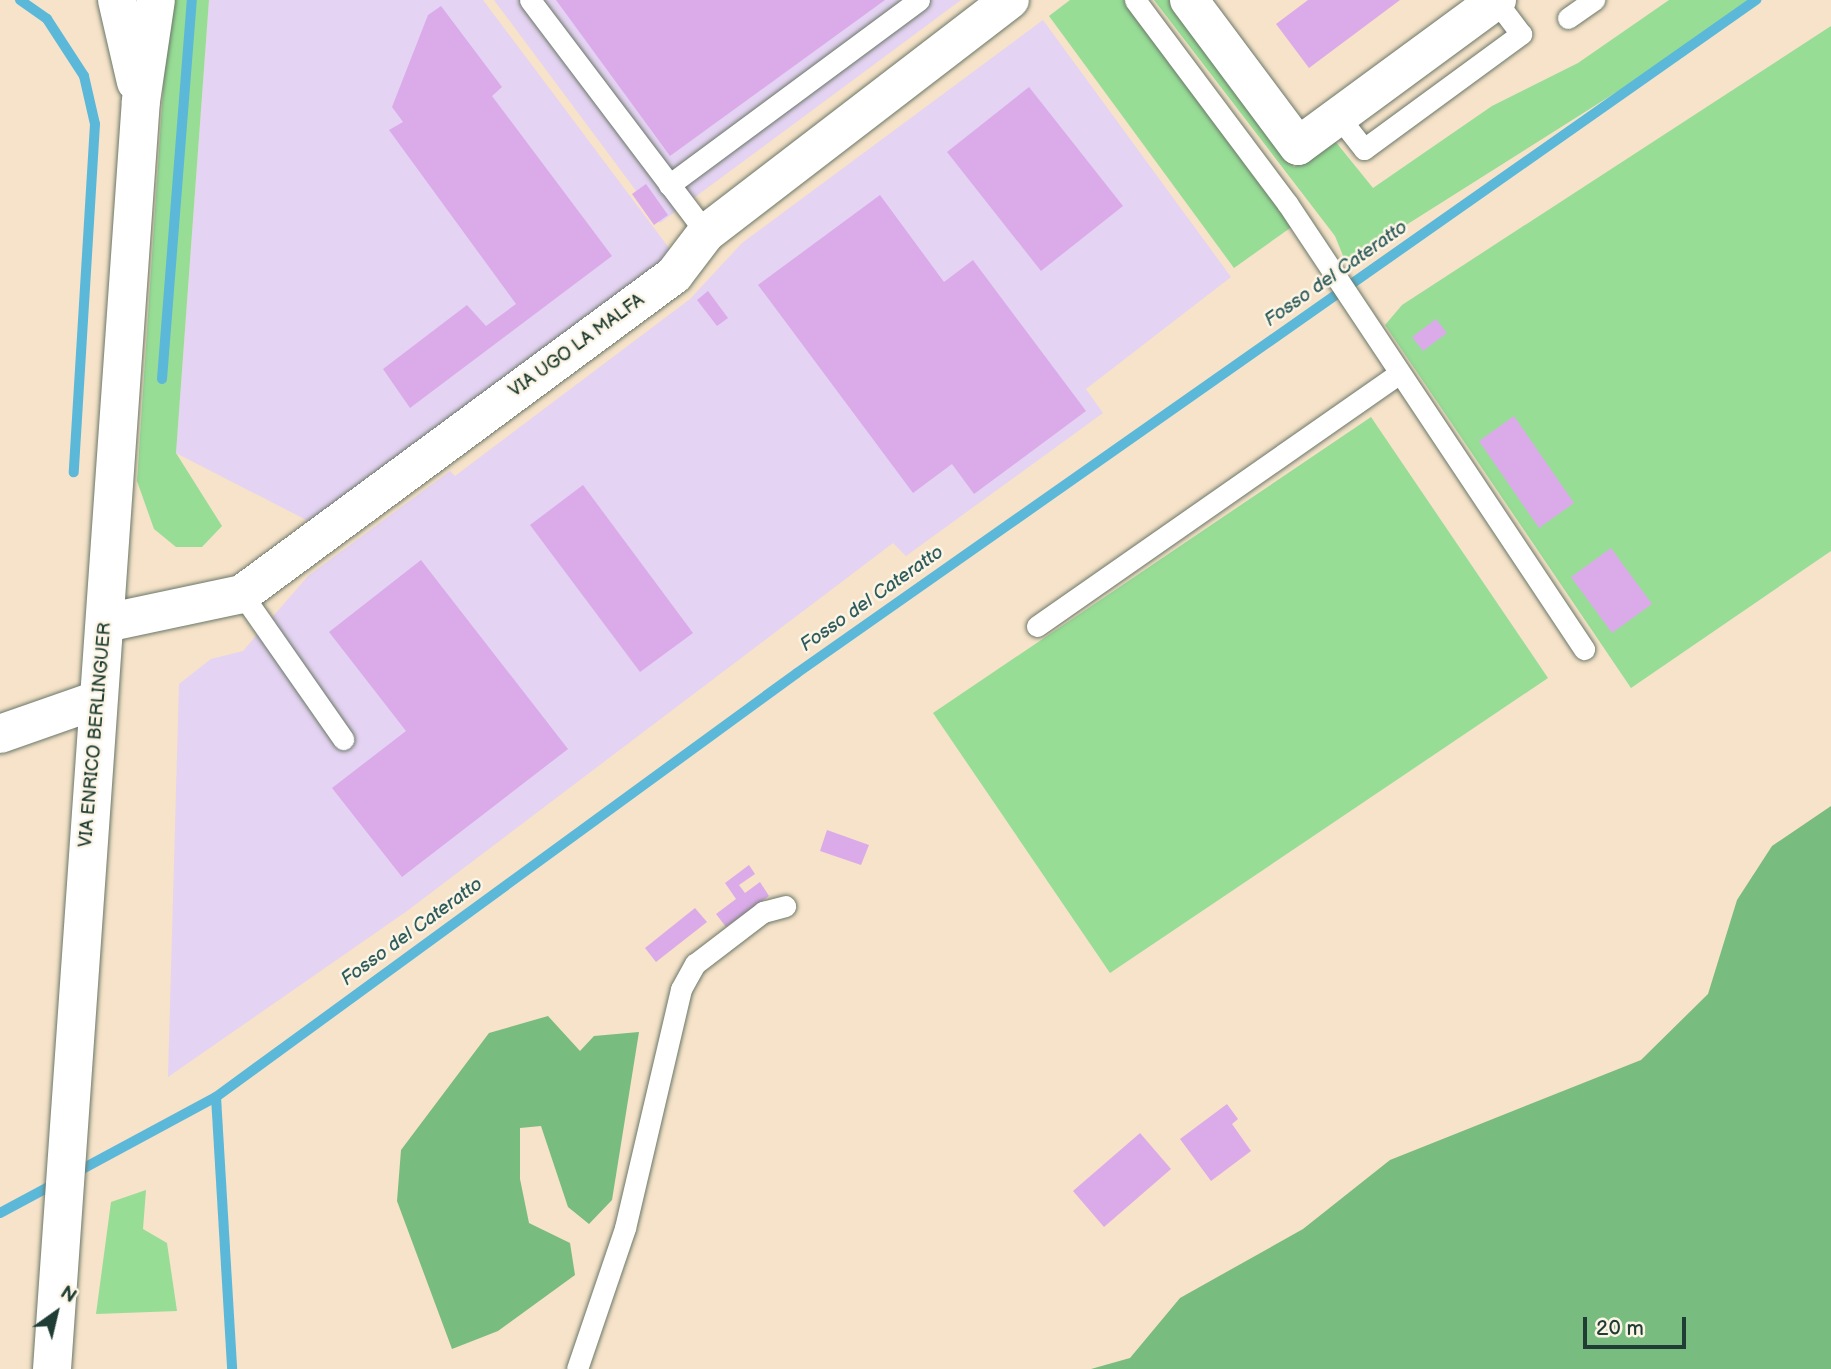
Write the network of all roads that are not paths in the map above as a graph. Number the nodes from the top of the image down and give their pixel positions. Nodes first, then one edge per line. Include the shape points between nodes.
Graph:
1 (99, 0) edge
2 (117, 0) edge
3 (156, 0) edge
4 (530, 0) edge
5 (919, 0) edge
6 (1010, 0) edge
7 (1135, 0) edge
8 (1189, 0) edge
9 (1594, 0) edge
10 (1497, 1) edge
11 (1568, 18) dead end
12 (128, 50) junction
13 (141, 101) junction
14 (668, 185) junction
15 (706, 233) junction
16 (1400, 373) junction
17 (242, 594) junction
18 (106, 623) junction
19 (1037, 625) dead end
20 (1584, 649) dead end
21 (97, 700) junction
22 (0, 734) edge
23 (343, 739) dead end
24 (785, 906) dead end
25 (52, 1369) edge
26 (577, 1369) edge

1 - 12 street, VIA ENRICO BERLINGUER
2 - 12 street, VIA ENRICO BERLINGUER
3 - 13 street, VIA ENRICO BERLINGUER
4 - 14 lane
5 - 14 lane
6 - 15 street, VIA UGO LA MALFA
7 - 16 lane via 1331,268
8 - 10 street via 1298,146
9 - 11 lane
12 - 13 street, VIA ENRICO BERLINGUER
13 - 18 street, VIA ENRICO BERLINGUER
14 - 15 lane
15 - 17 street, VIA UGO LA MALFA via 674,275
16 - 19 lane
16 - 20 lane
17 - 18 street, VIA UGO LA MALFA
17 - 23 lane
18 - 21 street, VIA ENRICO BERLINGUER
21 - 22 street
21 - 25 street, VIA ENRICO BERLINGUER
24 - 26 lane via 763,912 695,964 681,989 625,1228

